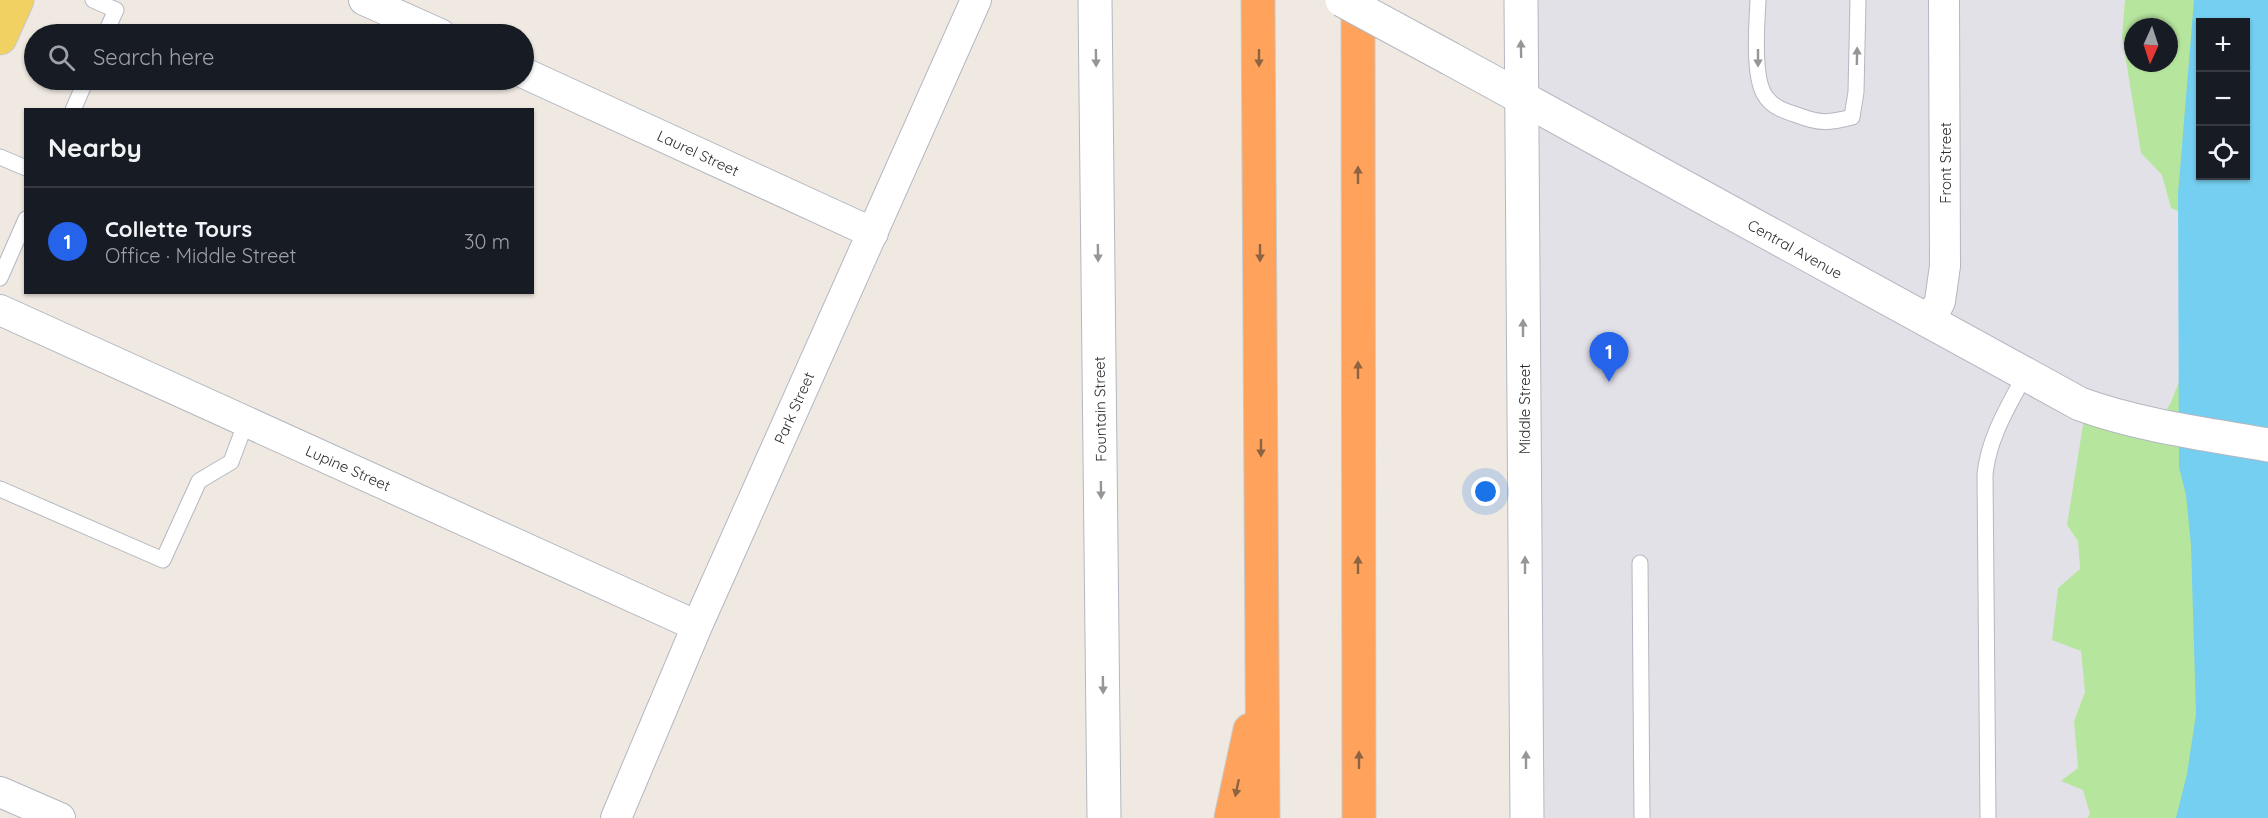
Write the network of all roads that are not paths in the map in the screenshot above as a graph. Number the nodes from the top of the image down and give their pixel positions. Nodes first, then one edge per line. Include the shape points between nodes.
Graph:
1 (17, 0) edge
2 (93, 0) edge
3 (364, 0) edge
4 (976, 0) edge
5 (1095, 0) edge
6 (1258, 0) edge
7 (1342, 0) edge
8 (1358, 0) edge
9 (1382, 0) edge
10 (1521, 0) edge
11 (1758, 0) edge
12 (1858, 0) edge
13 (1944, 0) edge
14 (118, 5) edge
15 (109, 24) edge
16 (418, 24) edge
17 (0, 38) edge
18 (534, 78) edge
19 (82, 90) edge
20 (1522, 98) junction
21 (74, 108) edge
22 (1358, 122) junction
23 (0, 157) edge
24 (24, 167) edge
25 (24, 224) edge
26 (873, 232) junction
27 (0, 278) edge
28 (0, 309) edge
29 (1930, 322) junction
30 (2025, 375) junction
31 (246, 422) junction
32 (2268, 445) edge
33 (0, 489) edge
34 (1640, 563) dead end
35 (697, 626) junction
36 (1263, 669) junction
37 (0, 792) edge
38 (58, 818) edge
39 (616, 818) edge
40 (1104, 818) edge
41 (1231, 818) edge
42 (1263, 818) edge
43 (1359, 818) edge
44 (1527, 818) edge
45 (1642, 818) edge
46 (1988, 818) edge

1 - 17 main road
2 - 14 lane
3 - 16 street
4 - 26 street, Park Street
5 -> 40 street, Fountain Street
6 -> 36 highway
7 - 20 street, Central Avenue, bridge
8 - 22 highway
9 - 22 highway
20 -> 10 street, Middle Street
11 -> 12 lane via 1758,78 1765,96 1777,108 1829,123 1852,117
13 - 29 street, Front Street via 1945,266 1940,301
14 - 15 lane
18 - 26 street, Laurel Street
19 - 21 lane
20 - 29 street, Central Avenue
44 -> 20 street, Middle Street
43 -> 22 highway
23 - 24 lane
25 - 27 lane
26 - 35 street, Park Street
28 - 31 street, Lupine Street
29 - 30 street, Central Avenue
30 - 32 street, Central Avenue via 2106,413 2166,428
30 - 46 lane via 1994,435 1985,474
31 - 33 lane via 231,462 199,481 163,560
31 - 35 street, Lupine Street
34 - 45 lane
35 - 39 street, Park Street
36 -> 41 highway
36 - 42 highway
37 - 38 street

